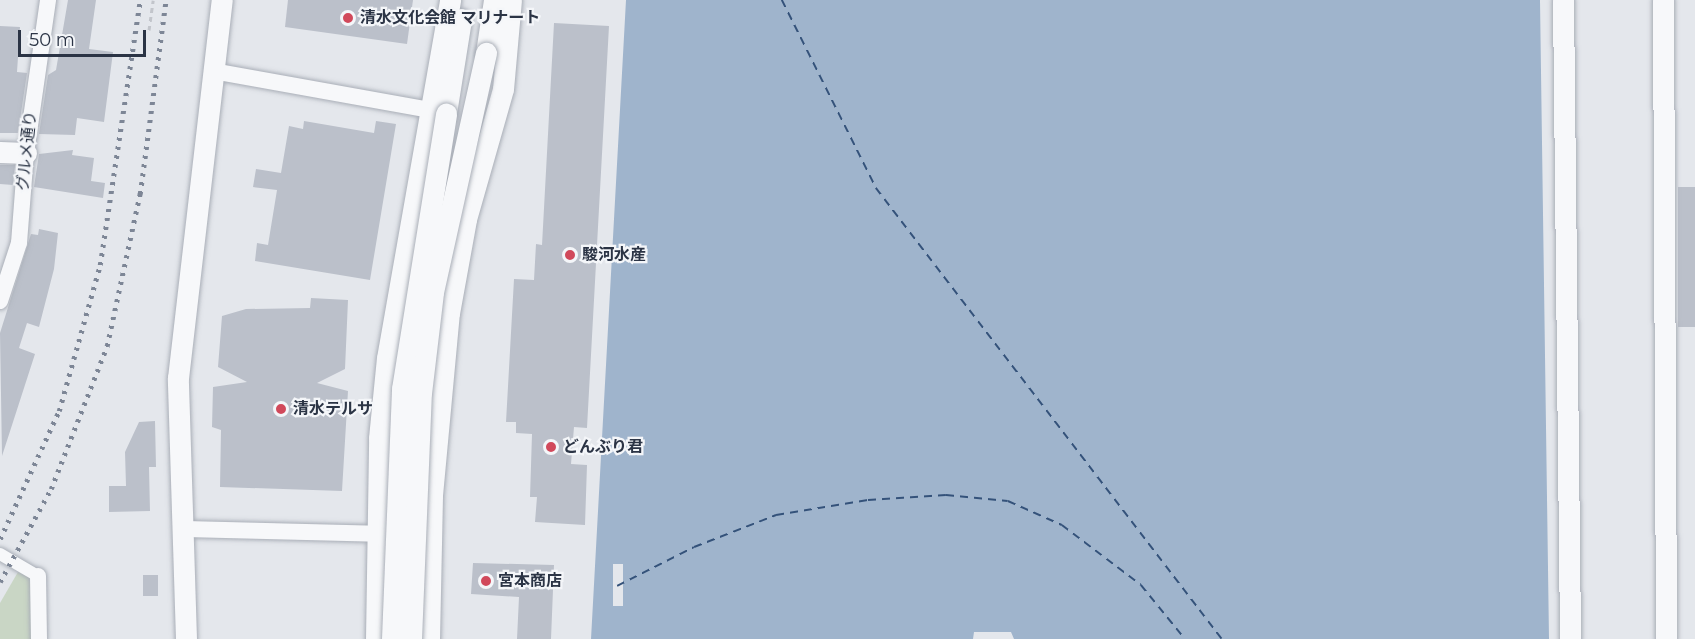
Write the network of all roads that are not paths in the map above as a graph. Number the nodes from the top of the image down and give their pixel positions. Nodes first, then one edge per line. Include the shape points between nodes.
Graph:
1 (48, 0) edge
2 (222, 0) edge
3 (450, 0) edge
4 (464, 0) edge
5 (494, 0) edge
6 (512, 0) edge
7 (1563, 0) edge
8 (1664, 0) edge
9 (213, 71) junction
10 (437, 112) junction
11 (0, 152) edge
12 (26, 153) junction
13 (0, 301) edge
14 (183, 529) junction
15 (377, 533) junction
16 (431, 536) junction
17 (0, 554) edge
18 (38, 576) joint
19 (39, 639) edge
20 (186, 639) edge
21 (376, 639) edge
22 (392, 639) edge
23 (411, 639) edge
24 (429, 639) edge
25 (1569, 639) edge
26 (1666, 639) edge

1 - 12 street, グルメ通り
2 - 9 street
3 - 10 street
4 - 10 street
5 - 23 street, bridge via 486,53 433,292 421,393
6 - 16 street via 503,89 466,219 449,314
7 - 25 street
8 - 26 street
9 - 10 street
9 - 14 street via 178,378
10 - 15 street via 387,358
10 - 22 street, bridge via 402,389
11 - 12 street
12 - 13 street, グルメ通り via 19,243
14 - 15 street
14 - 20 street
15 - 16 street
15 - 21 street
16 - 24 street
17 - 18 street
18 - 19 street

